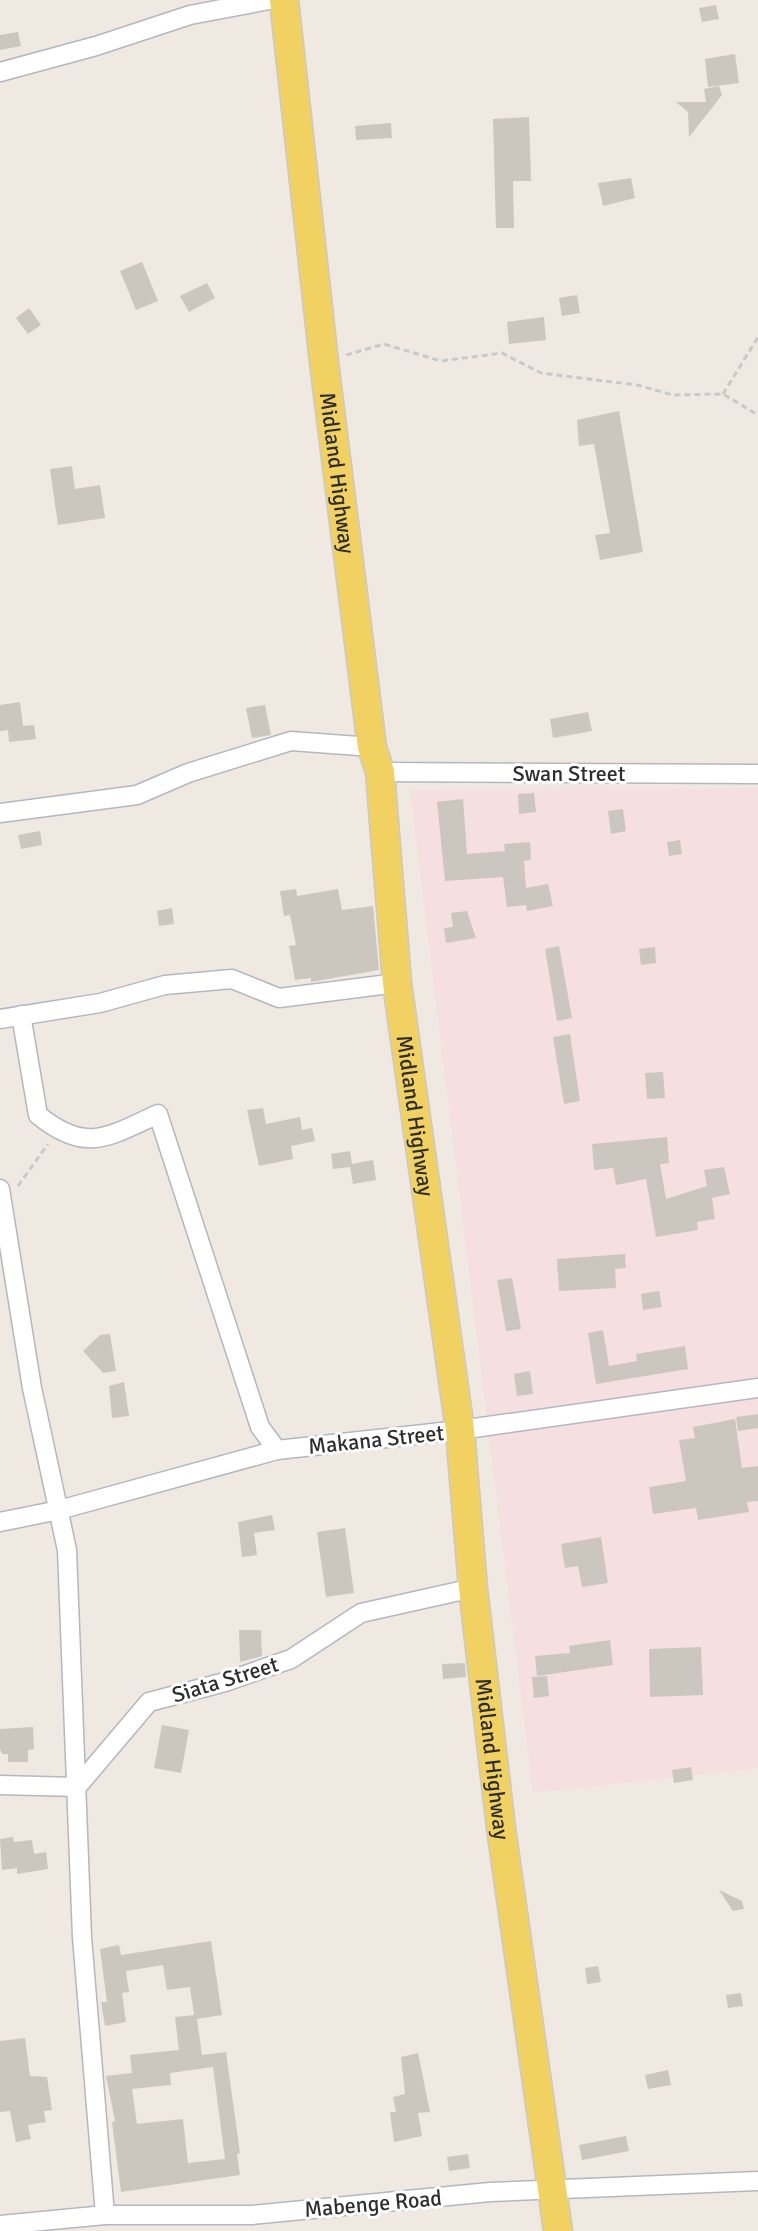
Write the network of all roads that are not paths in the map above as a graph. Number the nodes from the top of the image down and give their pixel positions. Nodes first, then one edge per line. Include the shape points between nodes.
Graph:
1 (269, 0) edge
2 (284, 0) edge
3 (0, 72) edge
4 (376, 760) junction
5 (758, 774) edge
6 (0, 813) edge
7 (397, 983) junction
8 (21, 1015) junction
9 (0, 1019) edge
10 (1, 1195) edge
11 (758, 1388) edge
12 (460, 1430) junction
13 (277, 1450) junction
14 (59, 1510) junction
15 (0, 1522) edge
16 (473, 1588) junction
17 (0, 1785) edge
18 (77, 1787) junction
19 (758, 2181) edge
20 (555, 2190) junction
21 (105, 2215) junction
22 (141, 2223) edge
23 (0, 2225) edge
24 (558, 2231) edge

1 - 3 street via 190,15
2 - 4 main road, Midland Highway
4 - 5 street, Swan Street
4 - 6 street, Swan Street via 291,741 137,795
4 - 7 main road, Midland Highway
7 - 8 street via 279,998 232,979 165,985 100,1003
7 - 12 main road, Midland Highway
8 - 9 street
8 - 13 street via 38,1115 57,1130 91,1141 158,1114 260,1427
10 - 14 street via 32,1388
11 - 12 street, Makana Street
12 - 13 street, Makana Street
12 - 16 main road, Midland Highway
13 - 14 street, Makana Street
14 - 15 street, Makana Street
14 - 18 street via 67,1550
16 - 18 street, Siata Street via 361,1613 291,1659 149,1702
16 - 20 main road, Midland Highway via 501,1828
17 - 18 street
18 - 21 street via 82,1937
19 - 20 street, Mabenge Road
20 - 22 street, Mabenge Road
20 - 24 main road, Midland Highway
21 - 22 street, Mabenge Road
21 - 23 street, Mabenge Road

